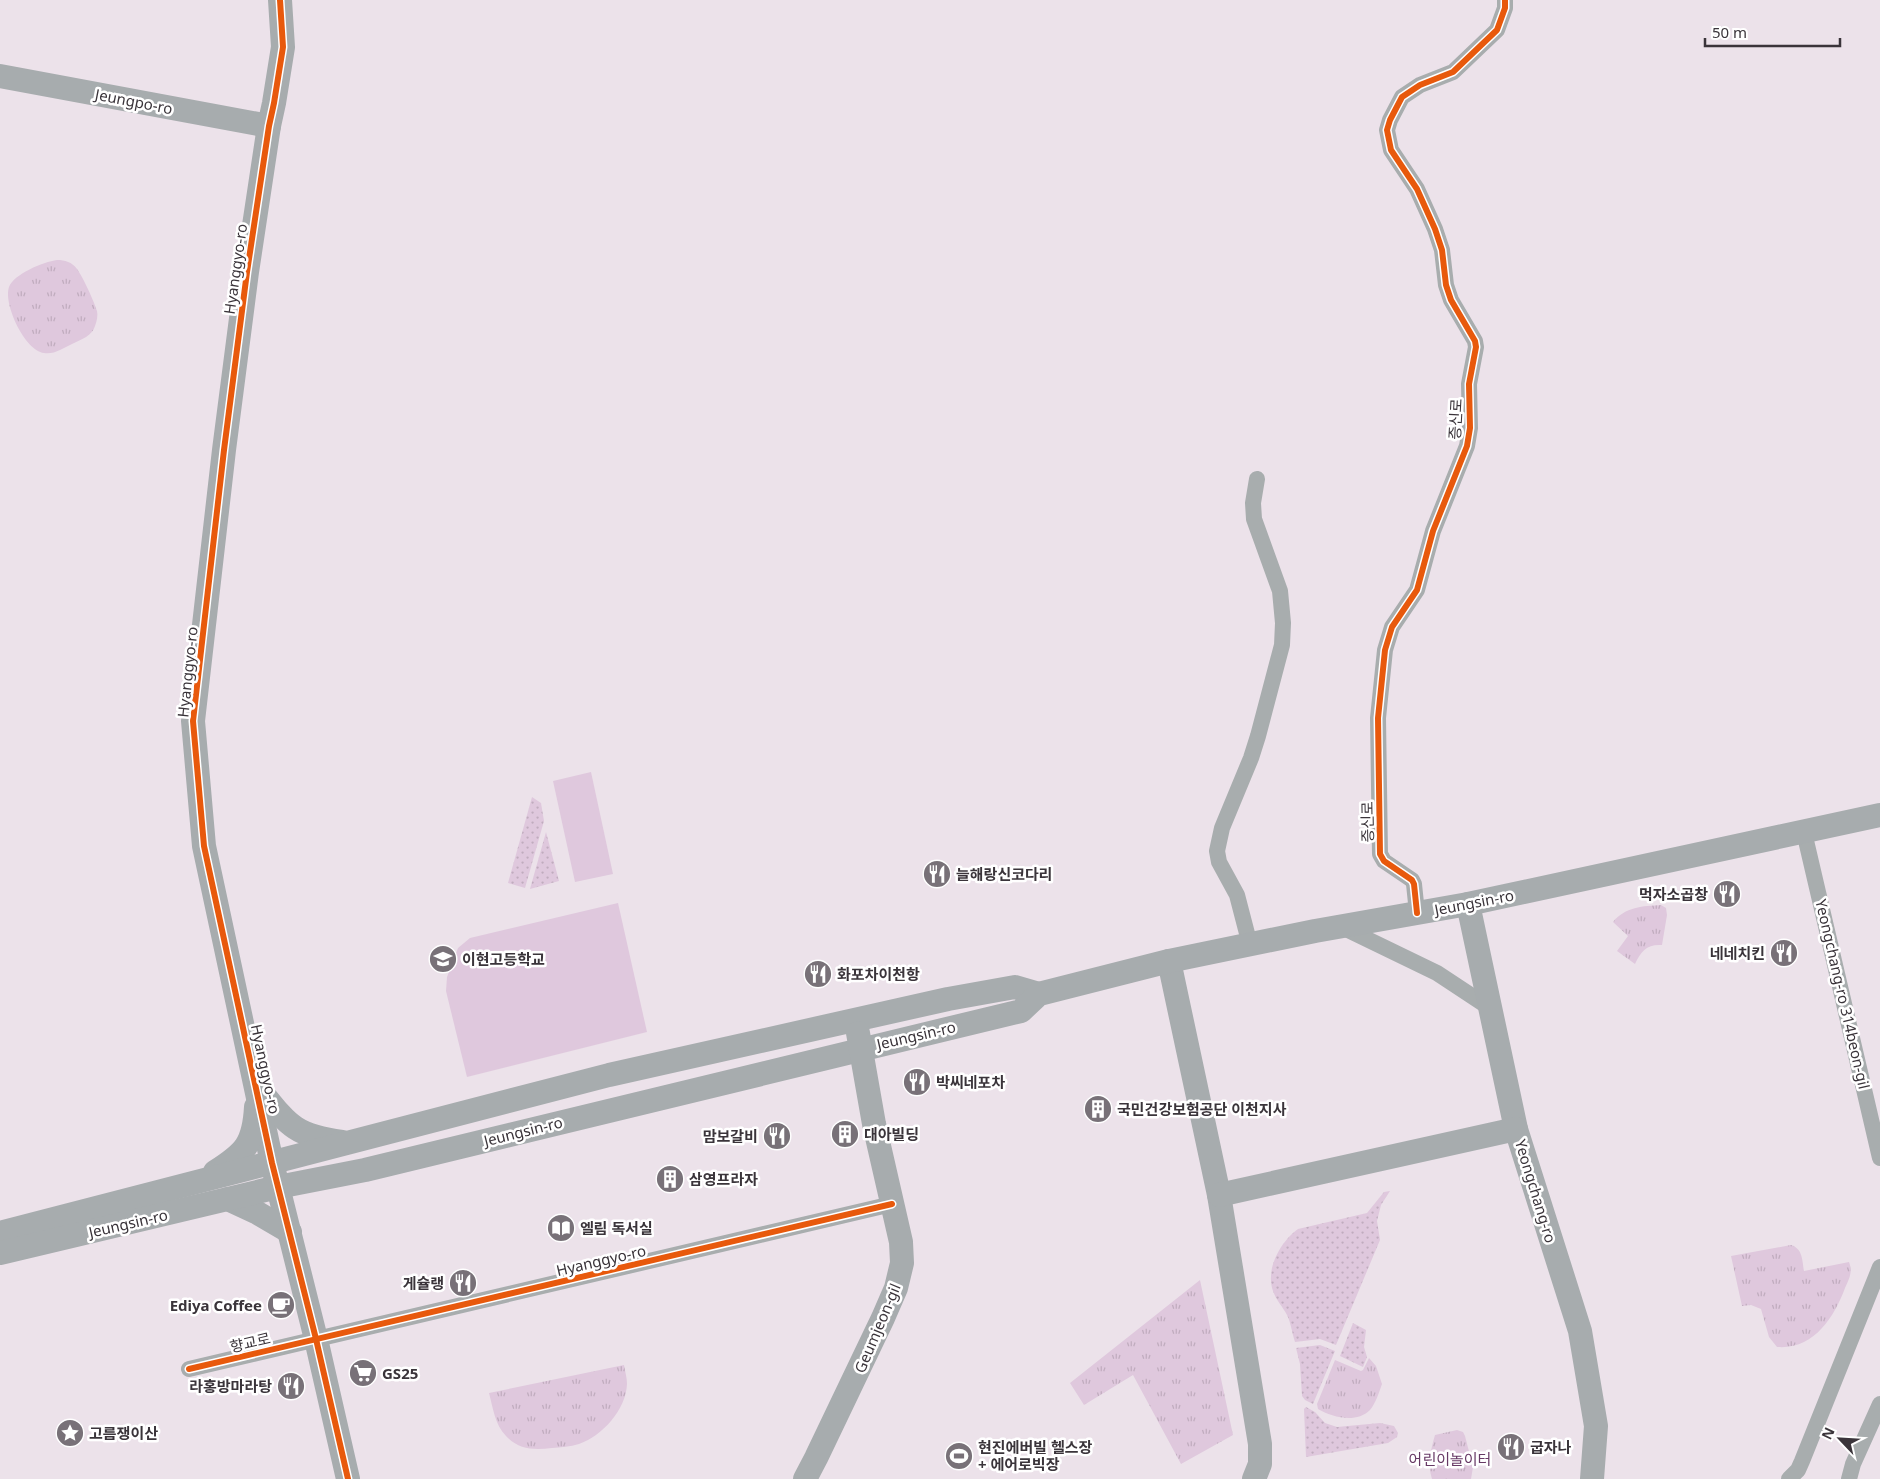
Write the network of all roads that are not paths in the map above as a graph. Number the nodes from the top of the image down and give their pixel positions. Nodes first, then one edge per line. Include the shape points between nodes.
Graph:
1 (280, 0) edge
2 (1506, 0) edge
3 (0, 76) edge
4 (269, 126) junction
5 (1257, 479) dead end
6 (1880, 815) edge
7 (1804, 832) junction
8 (1468, 904) junction
9 (1417, 913) junction
10 (1342, 926) junction
11 (1250, 945) junction
12 (1169, 961) junction
13 (1039, 994) junction
14 (1490, 1008) junction
15 (856, 1020) junction
16 (861, 1048) junction
17 (257, 1086) junction
18 (1873, 1094) edge
19 (1516, 1130) junction
20 (348, 1143) junction
21 (1880, 1158) edge
22 (272, 1163) junction
23 (200, 1182) junction
24 (278, 1187) junction
25 (1219, 1195) junction
26 (228, 1199) junction
27 (892, 1204) junction
28 (290, 1232) junction
29 (0, 1234) edge
30 (0, 1253) edge
31 (1880, 1267) edge
32 (316, 1339) junction
33 (189, 1369) dead end
34 (1880, 1404) edge
35 (348, 1479) edge
36 (805, 1479) edge
37 (1254, 1479) edge
38 (1592, 1479) edge
39 (1789, 1479) edge
40 (1848, 1479) edge

1 - 4 main road, Hyanggyo-ro via 283,47
2 - 9 street, 증신로 via 1497,30 1453,72 1402,97 1387,130 1391,150 1418,189 1426,207 1442,250 1448,292 1476,347 1469,384 1467,446 1433,531 1417,590 1387,640 1379,702 1380,854 1384,861 1412,880
3 - 4 main road, Jeungpo-ro
4 - 17 main road, Hyanggyo-ro via 225,440 193,721 204,846
5 - 11 street via 1254,519 1280,591 1282,645 1258,736 1222,828 1217,851 1219,862 1236,895
6 - 7 main road, Jeungsin-ro
7 - 8 main road, Jeungsin-ro
7 - 18 street, Yeongchang-ro 314beon-gil
8 - 9 main road, Jeungsin-ro
8 - 14 main road, Yeongchang-ro
9 - 10 main road, Jeungsin-ro
10 - 11 main road, Jeungsin-ro
10 - 14 street via 1437,973
11 - 12 main road, Jeungsin-ro
12 - 13 main road, Jeungsin-ro
12 - 25 main road
13 - 15 main road, Jeungsin-ro via 1015,986
13 - 16 main road, Jeungsin-ro via 1021,1011
14 - 19 main road, Yeongchang-ro
15 - 16 main road, Geumjeon-gil
15 - 20 main road, Jeungsin-ro via 609,1075
16 - 24 main road, Jeungsin-ro via 365,1170
16 - 27 main road, Geumjeon-gil
17 - 20 main road via 294,1128 322,1140
17 - 22 main road, Hyanggyo-ro
17 - 23 main road via 255,1122 247,1146 235,1160
18 - 21 street, Yeongchang-ro 314beon-gil
19 - 25 main road
19 - 38 main road, Yeongchang-ro via 1580,1331 1596,1426
20 - 22 main road, Jeungsin-ro
22 - 23 main road, Jeungsin-ro
22 - 24 main road, Hyanggyo-ro
23 - 29 main road, Jeungsin-ro
24 - 26 main road, Jeungsin-ro
24 - 28 main road, Hyanggyo-ro
25 - 37 main road via 1260,1444 1260,1464
26 - 28 main road
26 - 30 main road, Jeungsin-ro
27 - 32 street, Hyanggyo-ro
27 - 36 main road, Geumjeon-gil via 902,1263 896,1288
28 - 32 main road, Hyanggyo-ro
31 - 39 street via 1802,1461
32 - 33 street, 향교로
32 - 35 main road, Hyanggyo-ro
34 - 40 street

